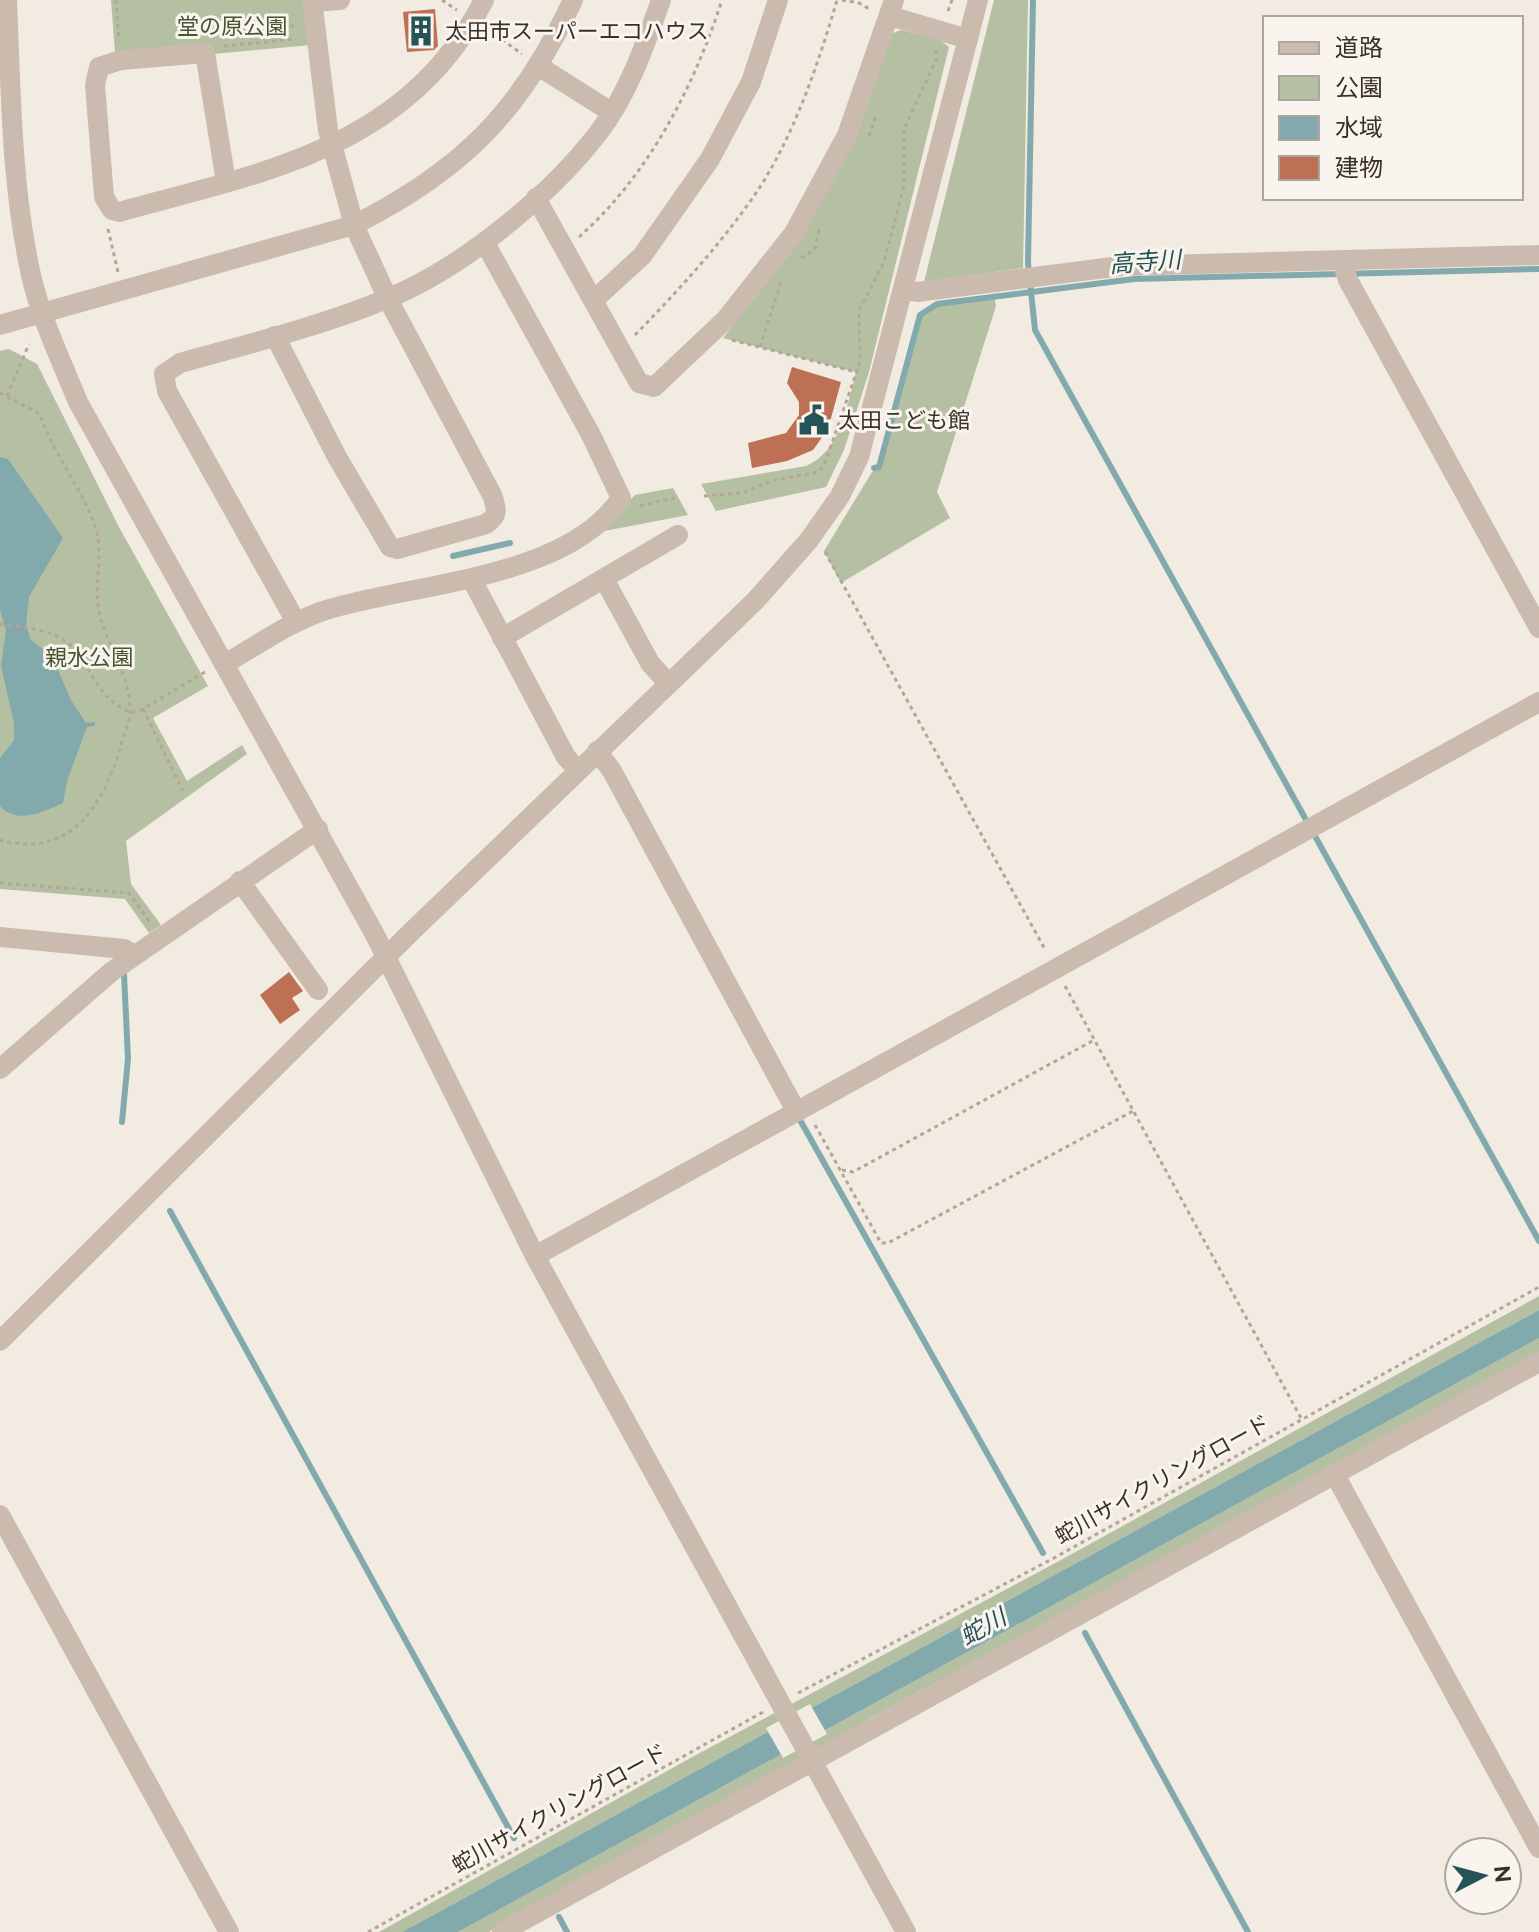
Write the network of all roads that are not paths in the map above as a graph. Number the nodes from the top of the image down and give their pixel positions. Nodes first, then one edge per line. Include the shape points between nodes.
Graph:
1 (7, 0) edge
2 (340, 0) edge
3 (484, 0) edge
4 (573, 0) edge
5 (661, 0) edge
6 (778, 0) edge
7 (978, 0) edge
8 (312, 1) edge
9 (892, 8) edge
10 (968, 39) junction
11 (534, 63) junction
12 (5, 89) edge
13 (611, 112) junction
14 (332, 147) junction
15 (226, 182) junction
16 (536, 198) junction
17 (354, 225) junction
18 (485, 243) junction
19 (1539, 255) edge
20 (1342, 261) junction
21 (905, 290) junction
22 (388, 299) junction
23 (594, 300) junction
24 (43, 316) junction
25 (0, 325) edge
26 (275, 336) junction
27 (678, 535) dead end
28 (604, 579) junction
29 (472, 580) junction
30 (296, 622) junction
31 (1539, 628) edge
32 (502, 638) junction
33 (217, 666) junction
34 (667, 682) junction
35 (1539, 702) edge
36 (597, 751) junction
37 (578, 770) junction
38 (318, 829) junction
39 (240, 881) junction
40 (0, 937) edge
41 (135, 955) junction
42 (387, 959) junction
43 (318, 990) dead end
44 (0, 1069) edge
45 (801, 1109) junction
46 (535, 1256) junction
47 (0, 1341) edge
48 (1539, 1362) edge
49 (1335, 1475) junction
50 (0, 1515) edge
51 (813, 1759) junction
52 (1539, 1848) edge
53 (229, 1932) edge
54 (502, 1932) edge
55 (906, 1932) edge

1 - 12 street
2 - 8 street
3 - 14 street via 466,31 420,85
4 - 11 street
5 - 13 street via 642,53
6 - 23 street via 751,82 710,159 642,256
7 - 10 street
8 - 14 street
9 - 10 street
9 - 23 street via 847,135 823,184 765,273 715,331 654,387 639,383
10 - 21 street
11 - 13 street
11 - 17 street via 501,118 448,169
12 - 24 street via 22,225
13 - 16 street
14 - 15 street
14 - 17 street
15 - 15 street via 206,43 104,63 96,74 104,197 112,210
16 - 18 street
16 - 23 street
17 - 22 street
17 - 24 street
18 - 22 street
18 - 29 street via 621,498 577,537 522,564
19 - 20 street
20 - 21 street via 1121,266
20 - 31 street
21 - 34 street via 859,457 840,496 755,601
22 - 26 street
22 - 26 street via 492,495 498,510 486,524 390,547
24 - 25 street
24 - 33 street via 97,441
26 - 30 street via 169,367 162,381
27 - 28 street
28 - 32 street
28 - 34 street via 650,663
29 - 30 street via 354,602
29 - 32 street
30 - 33 street
32 - 37 street
33 - 38 street
34 - 36 street
35 - 45 street
36 - 37 street
36 - 45 street
37 - 42 street
38 - 39 street
38 - 42 street
39 - 41 street
39 - 43 street
40 - 41 street via 124,949
41 - 44 street
42 - 46 street
42 - 47 street
45 - 46 street
46 - 51 street
48 - 49 street
49 - 51 street
49 - 52 street
50 - 53 street
51 - 54 street
51 - 55 street

